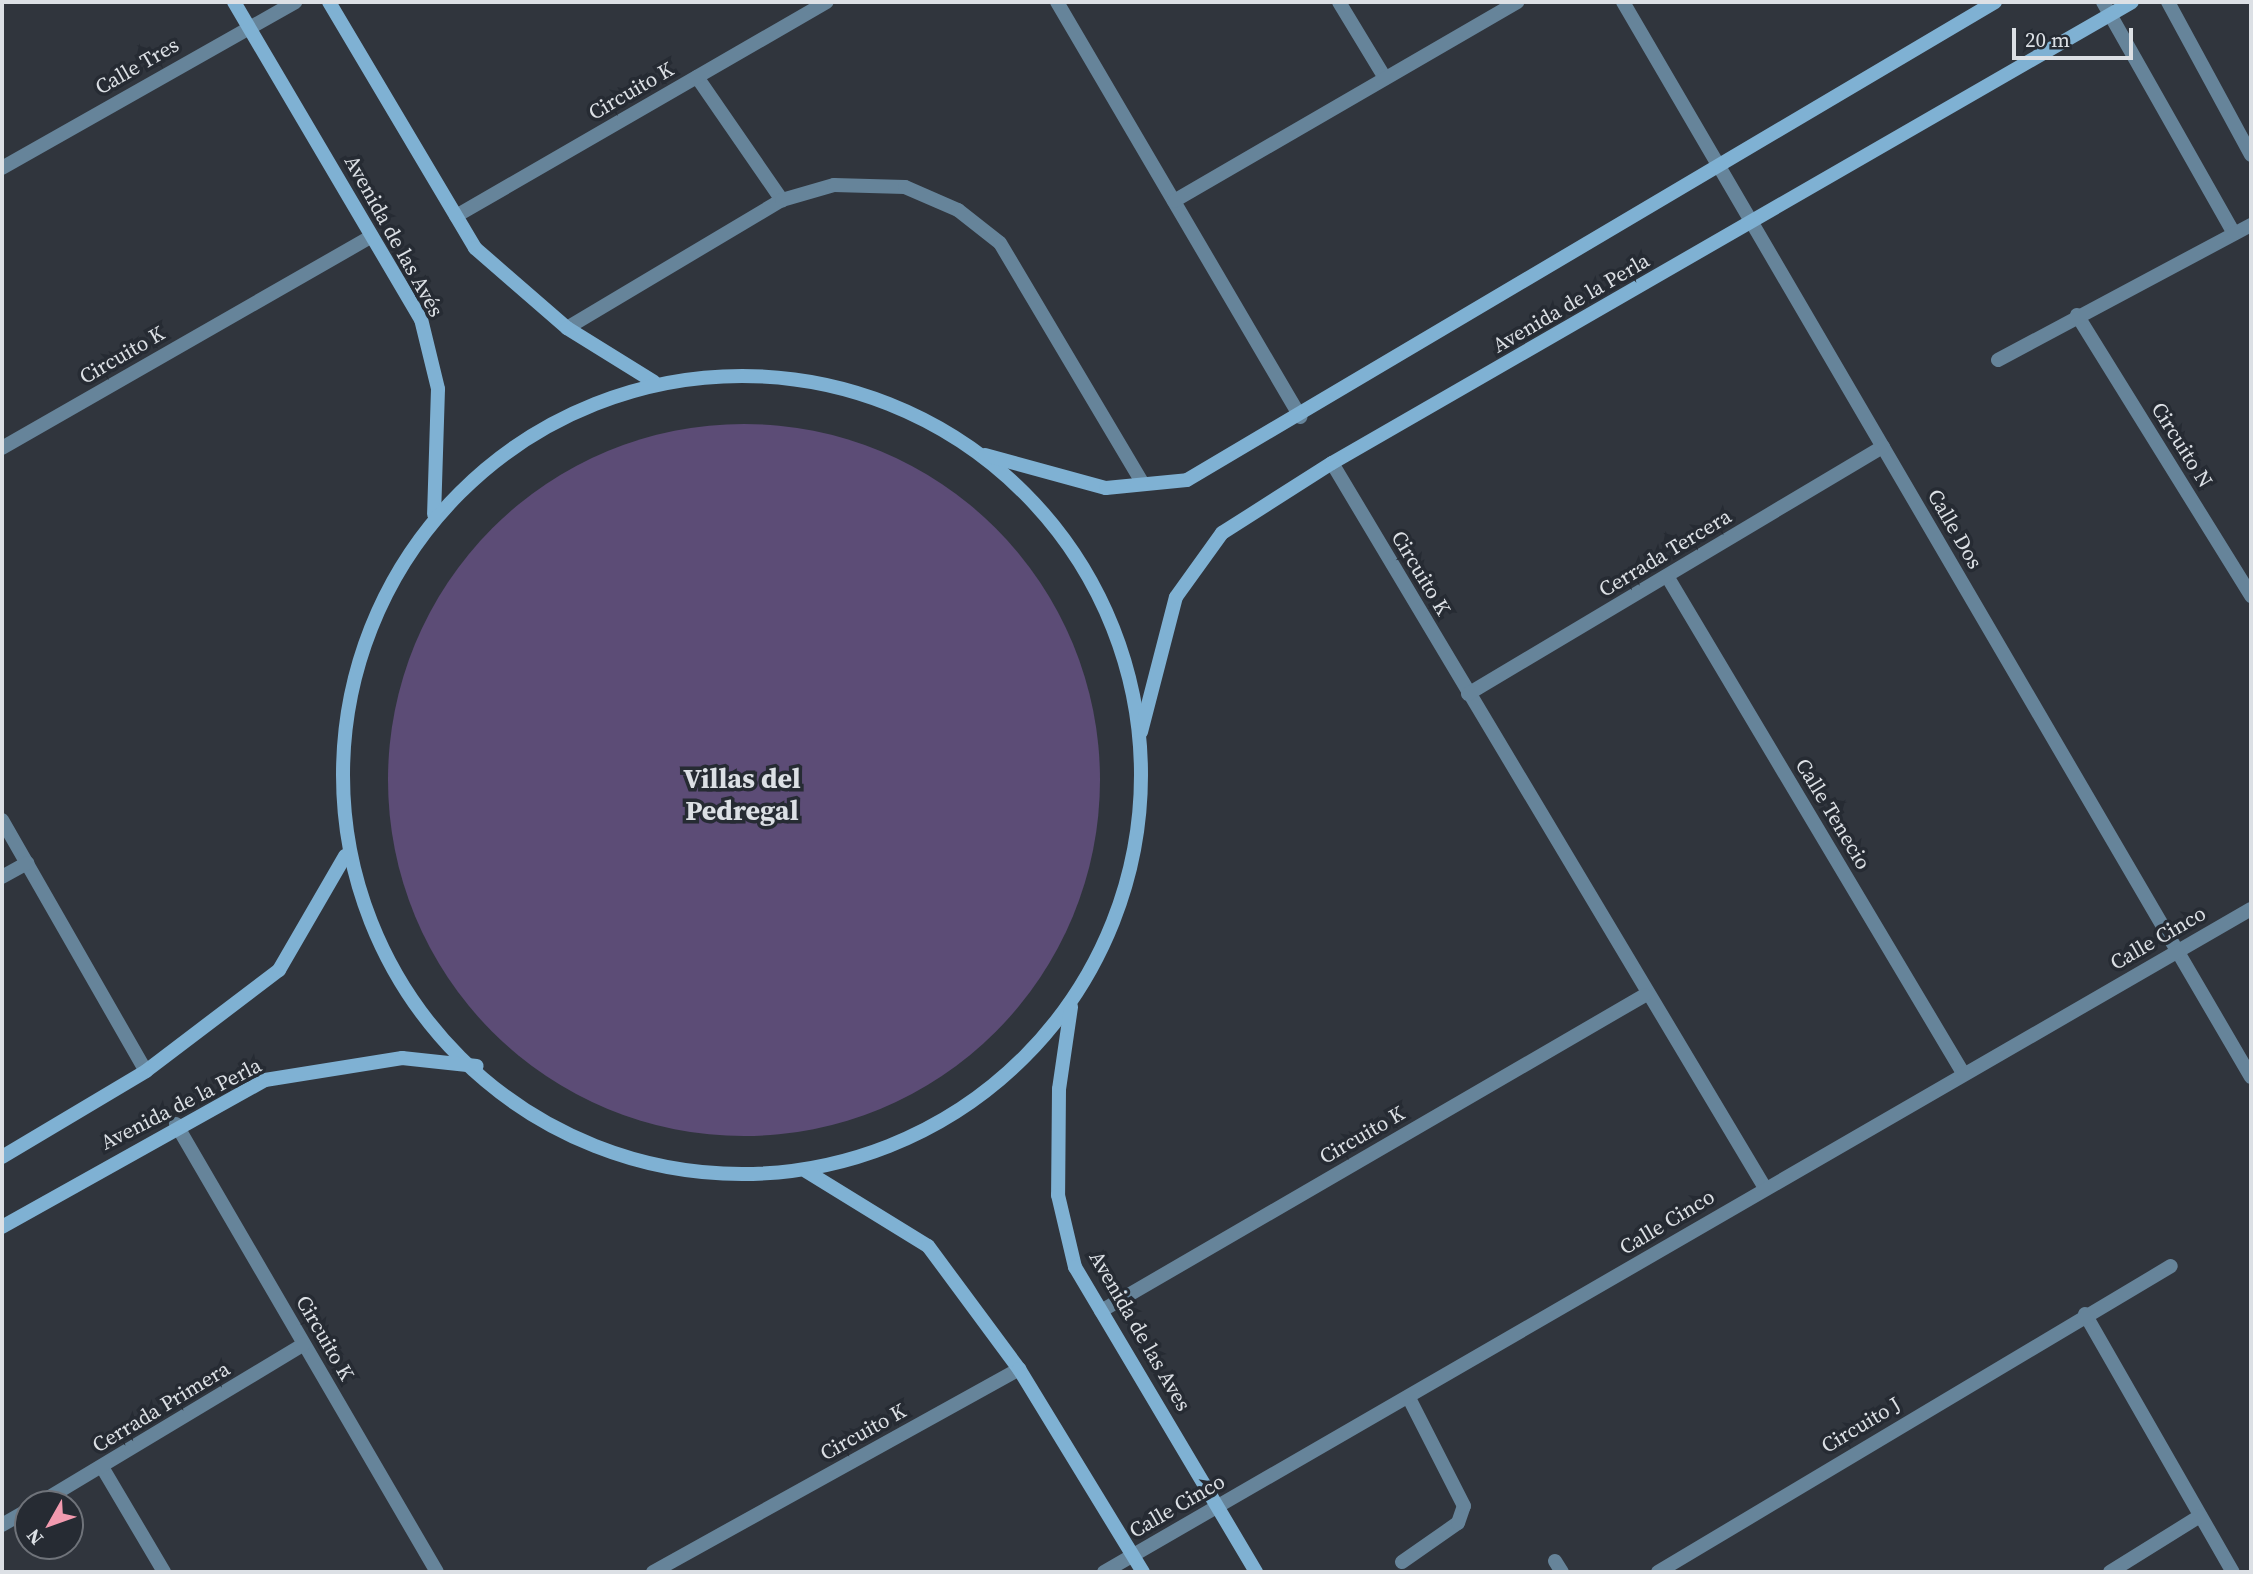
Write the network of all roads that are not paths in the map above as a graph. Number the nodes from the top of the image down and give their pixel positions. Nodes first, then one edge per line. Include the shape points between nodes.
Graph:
1 (234, 2) edge
2 (295, 2) edge
3 (329, 2) edge
4 (827, 2) edge
5 (1057, 2) edge
6 (1339, 2) edge
7 (1517, 2) edge
8 (1623, 2) edge
9 (1995, 2) edge
10 (2132, 2) edge
11 (2168, 2) edge
12 (2107, 8) edge
13 (248, 27) junction
14 (697, 77) junction
15 (1385, 78) junction
16 (2251, 155) edge
17 (1717, 162) junction
18 (2, 168) edge
19 (782, 200) junction
20 (1174, 201) junction
21 (456, 216) junction
22 (1753, 224) junction
23 (2251, 225) edge
24 (2234, 234) junction
25 (372, 236) junction
26 (2077, 315) junction
27 (567, 328) junction
28 (1998, 360) dead end
29 (654, 382) junction
30 (1300, 416) junction
31 (1883, 447) junction
32 (2, 448) edge
33 (983, 454) junction
34 (1332, 463) junction
35 (1143, 484) junction
36 (434, 514) junction
37 (1667, 576) junction
38 (2251, 596) edge
39 (1468, 694) junction
40 (1140, 733) junction
41 (2, 820) edge
42 (345, 856) junction
43 (27, 863) junction
44 (2, 877) edge
45 (2251, 909) edge
46 (2178, 952) junction
47 (1645, 995) junction
48 (1071, 1006) junction
49 (477, 1066) junction
50 (146, 1071) junction
51 (1963, 1073) junction
52 (2251, 1077) edge
53 (176, 1124) junction
54 (2, 1157) edge
55 (806, 1171) junction
56 (1765, 1188) junction
57 (2, 1227) edge
58 (2171, 1266) dead end
59 (1101, 1311) junction
60 (2085, 1314) junction
61 (304, 1344) junction
62 (1019, 1369) junction
63 (1410, 1401) junction
64 (102, 1467) junction
65 (62, 1490) edge
66 (1217, 1506) junction
67 (2200, 1516) junction
68 (1133, 1556) junction
69 (1402, 1562) dead end
70 (164, 1572) edge
71 (437, 1572) edge
72 (653, 1572) edge
73 (1104, 1572) edge
74 (1143, 1572) edge
75 (1256, 1572) edge
76 (1658, 1572) edge
77 (2110, 1572) edge
78 (2233, 1572) edge

1 - 13 street, Avenida de las Avés
2 - 13 street, Calle Tres
3 - 21 street
4 - 14 street, Circuito K
5 - 20 street
6 - 15 street
7 - 15 street
8 - 17 street, Calle Dos
9 - 17 street, Avenida de la Perla
10 - 12 street, Avenida de la Perla
11 - 16 street
12 - 22 street, Avenida de la Perla
12 - 24 street
13 - 18 street, Calle Tres
13 - 25 street, Avenida de las Avés
14 - 19 street
14 - 21 street, Circuito K
15 - 20 street
17 - 22 street, Calle Dos
17 - 30 street, Avenida de la Perla
19 - 27 street
19 - 35 street via 834,185 905,187 968,218 1000,243
20 - 30 street
21 - 27 street via 475,248
22 - 31 street, Calle Dos
22 - 34 street, Avenida de la Perla
23 - 24 street
24 - 26 street
25 - 32 street, Circuito K
25 - 36 street, Avenida de las Avés via 421,319 438,389
26 - 28 street
26 - 38 street, Circuito N
27 - 29 street
29 - 33 street via 769,374 869,396
29 - 36 street via 533,430
30 - 35 street, Avenida de la Perla via 1187,480
31 - 37 street, Cerrada Tercera
31 - 46 street, Calle Dos
33 - 35 street, Avenida de la Perla via 1106,488
33 - 40 street via 1060,532 1108,615
34 - 39 street, Circuito K
34 - 40 street, Avenida de la Perla via 1222,533 1175,597
36 - 42 street via 383,593 351,681 340,773
37 - 39 street, Cerrada Tercera
37 - 51 street, Calle Tenecio
39 - 47 street, Circuito K
40 - 48 street via 1140,829 1116,922
41 - 43 street
42 - 49 street via 381,947 420,1010
42 - 50 street, Avenida de la Perla via 279,970
43 - 44 street
43 - 50 street
45 - 46 street, Calle Cinco
46 - 51 street, Calle Cinco
46 - 52 street, Calle Dos
47 - 56 street, Circuito K
47 - 59 street, Circuito K
48 - 55 street via 988,1092 908,1141
48 - 59 street, Avenida de las Aves via 1059,1089 1058,1195 1074,1267
49 - 53 street, Avenida de la Perla via 402,1058 341,1063 265,1080
49 - 55 street via 558,1130 637,1161 721,1175
50 - 54 street, Avenida de la Perla
51 - 56 street, Calle Cinco
53 - 57 street, Avenida de la Perla
53 - 61 street, Circuito K
55 - 62 street via 928,1246
56 - 63 street, Calle Cinco
58 - 60 street, Circuito J
59 - 66 street, Avenida de las Aves
60 - 67 street
60 - 76 street, Circuito J
61 - 64 street, Cerrada Primera
61 - 71 street, Circuito K
62 - 68 street
62 - 72 street, Circuito K
63 - 66 street, Calle Cinco
63 - 69 street via 1464,1506 1458,1523
64 - 65 street, Cerrada Primera
64 - 70 street
66 - 68 street, Calle Cinco
66 - 75 street, Avenida de las Aves
67 - 77 street
67 - 78 street
68 - 73 street, Calle Cinco
68 - 74 street

